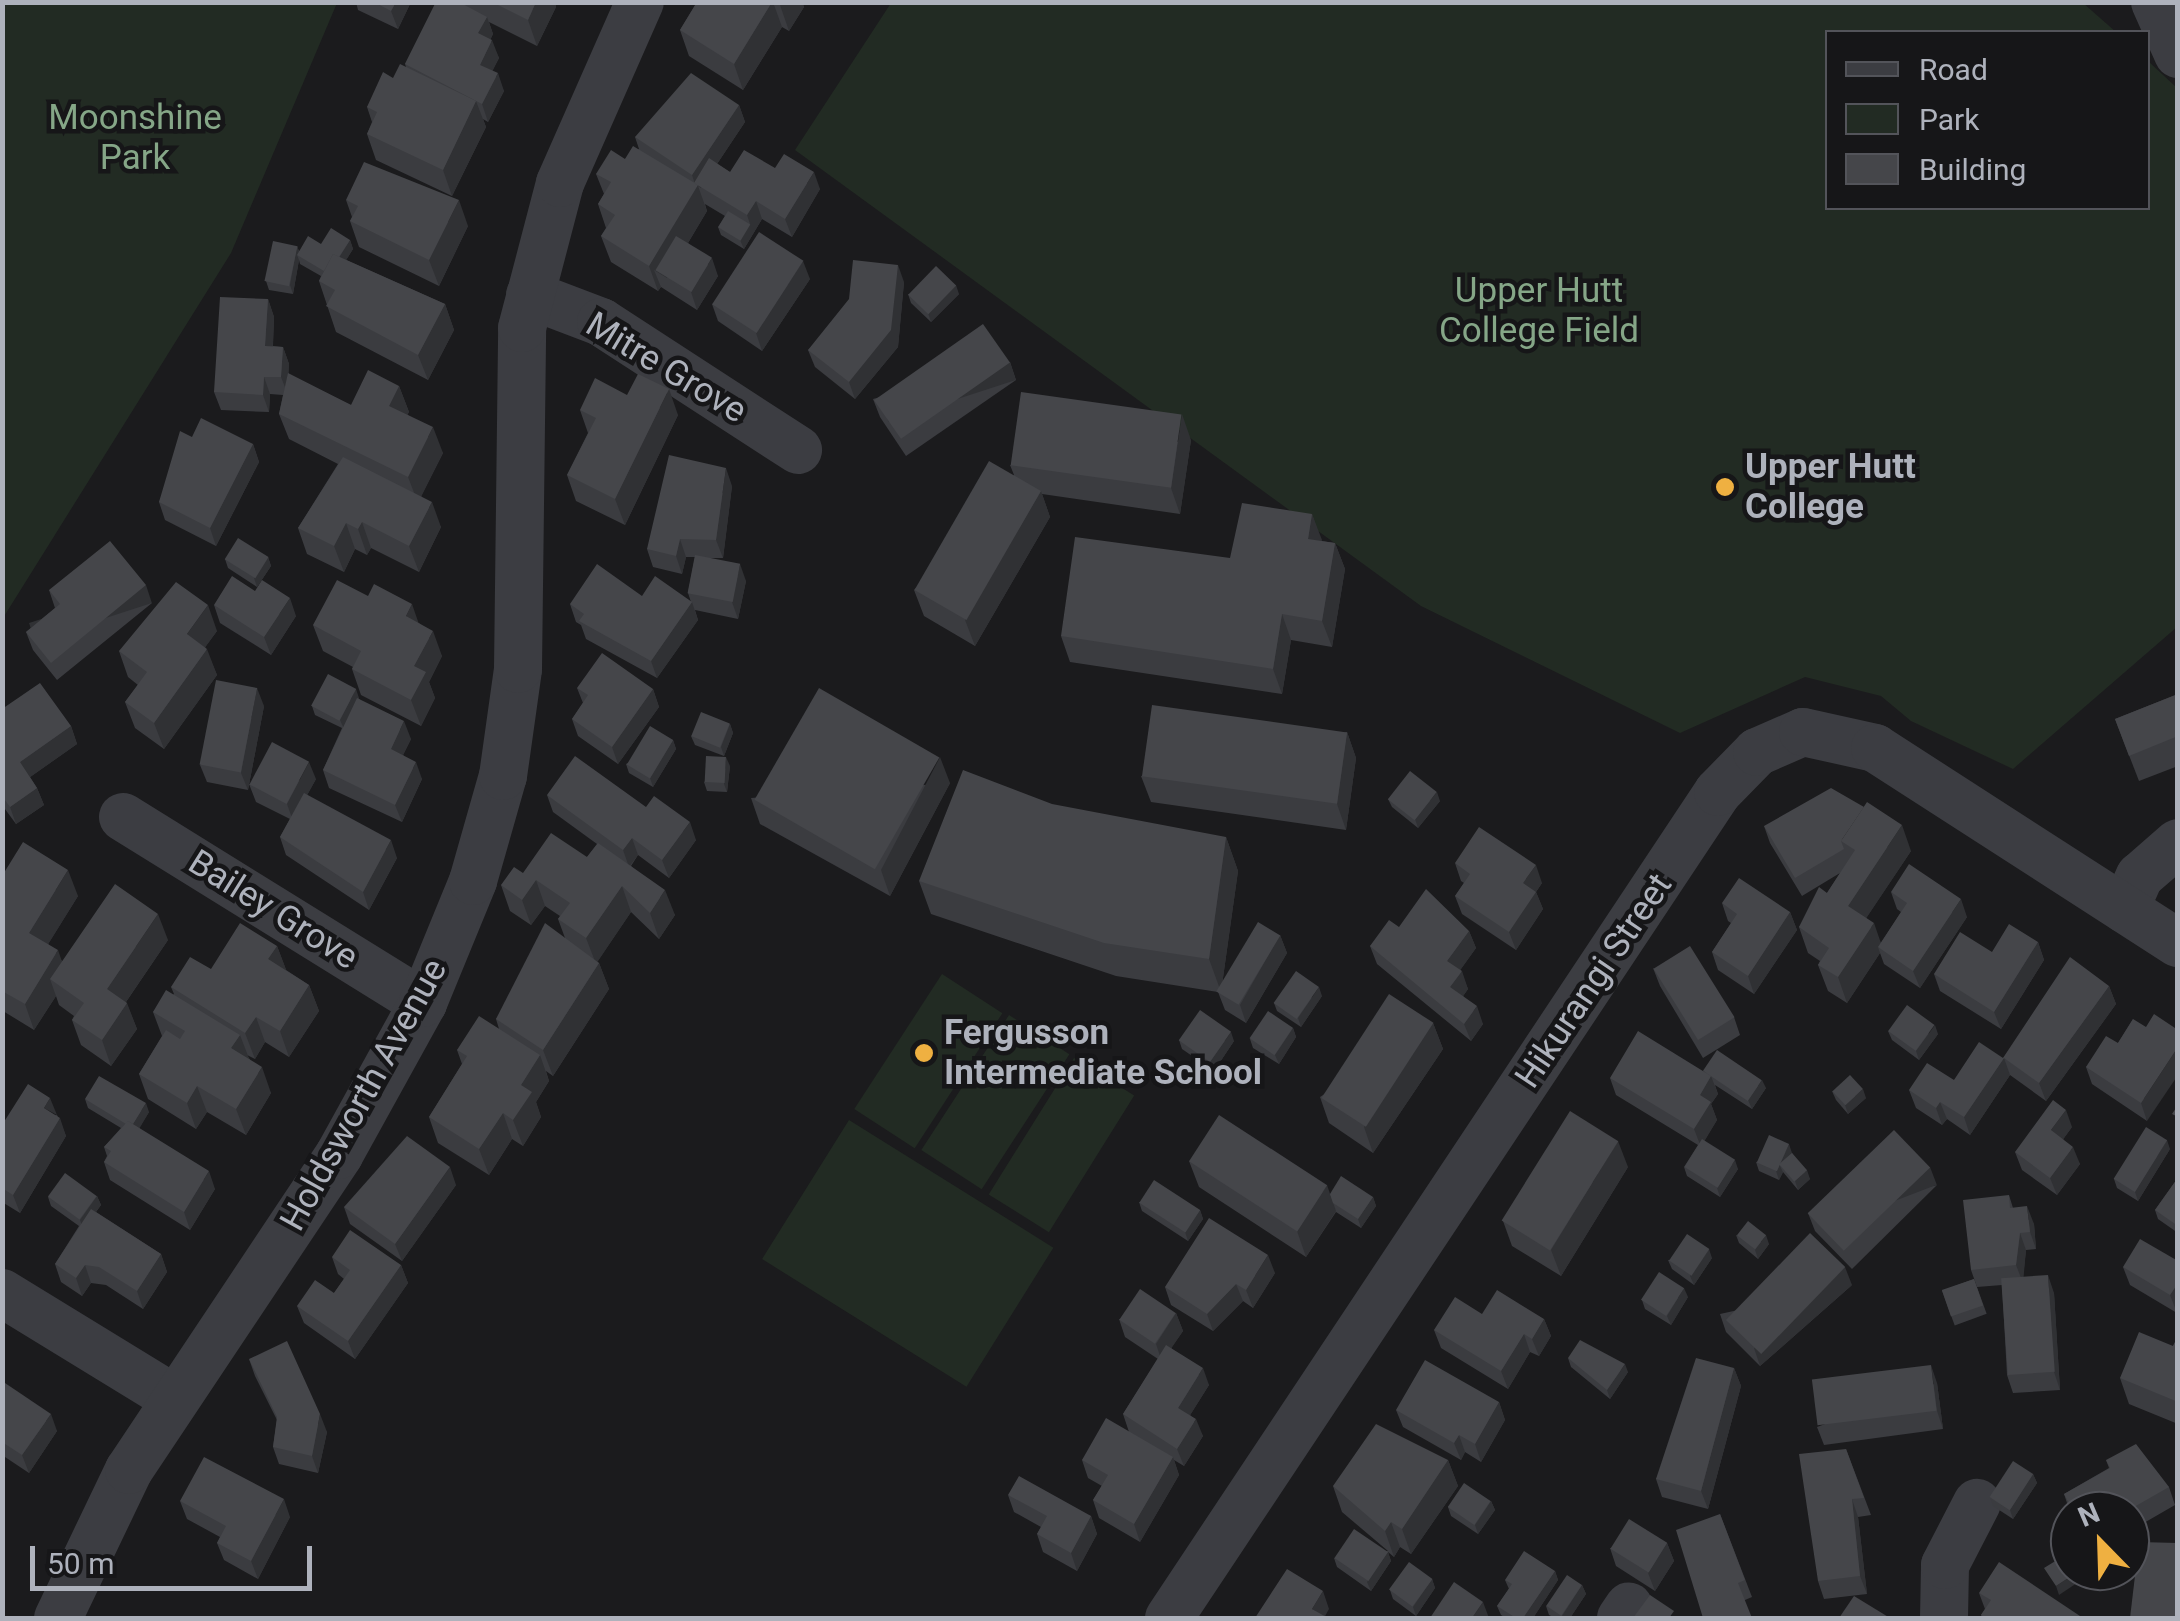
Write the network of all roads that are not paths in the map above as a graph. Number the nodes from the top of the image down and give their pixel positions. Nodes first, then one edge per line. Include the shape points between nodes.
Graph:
1 (640, 2) edge
2 (2155, 2) edge
3 (2178, 54) edge
4 (530, 295) junction
5 (798, 450) dead end
6 (122, 818) dead end
7 (2178, 844) edge
8 (2125, 909) junction
9 (2178, 943) edge
10 (423, 1003) junction
11 (2, 1293) edge
12 (175, 1400) junction
13 (1977, 1503) dead end
14 (58, 1618) edge
15 (1168, 1618) edge
16 (1944, 1618) edge

1 - 4 street, Holdsworth Avenue via 560,182
2 - 3 street
4 - 5 street, Mitre Grove via 602,322
4 - 10 street, Holdsworth Avenue via 518,374 512,721 490,828
6 - 10 street, Bailey Grove
7 - 8 street via 2140,876
8 - 9 street, Hikurangi Street
8 - 15 street, Hikurangi Street via 1875,748 1803,732 1758,752 1718,792
10 - 12 street, Holdsworth Avenue via 338,1155
11 - 12 street
12 - 14 street, Holdsworth Avenue via 98,1526
13 - 16 street via 1945,1566

